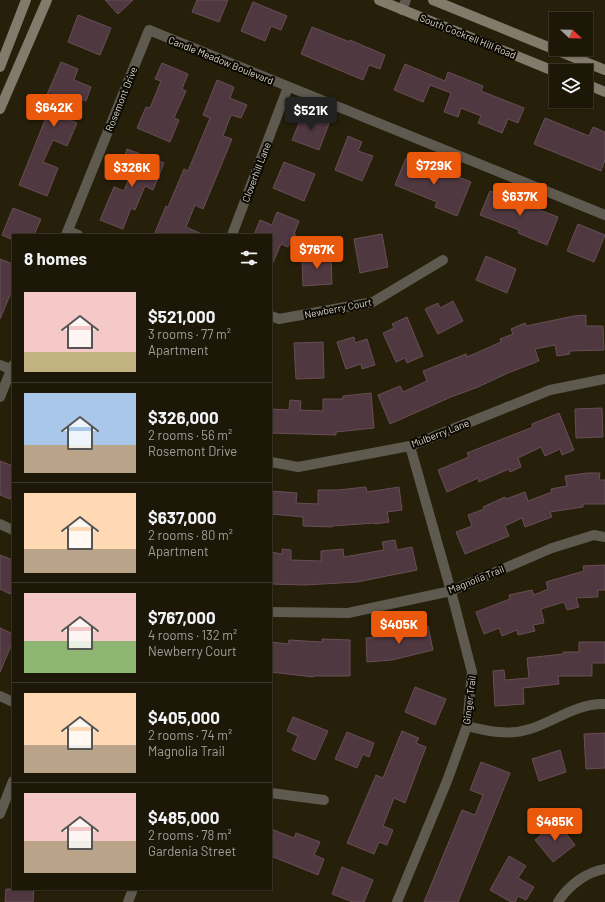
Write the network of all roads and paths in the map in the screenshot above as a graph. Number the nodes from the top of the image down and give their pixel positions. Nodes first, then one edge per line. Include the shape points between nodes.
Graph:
1 (26, 0) edge
2 (47, 0) edge
3 (380, 0) edge
4 (406, 0) edge
5 (433, 0) edge
6 (402, 10) junction
7 (149, 30) joint
8 (0, 67) edge
9 (549, 69) edge
10 (605, 70) edge
11 (288, 87) junction
12 (593, 87) edge
13 (605, 92) edge
14 (0, 109) edge
15 (605, 215) edge
16 (67, 233) edge
17 (232, 234) edge
18 (443, 260) dead end
19 (272, 316) edge
20 (0, 365) edge
21 (12, 368) edge
22 (605, 379) edge
23 (0, 397) edge
24 (410, 446) junction
25 (272, 462) edge
26 (0, 524) edge
27 (12, 530) edge
28 (605, 537) edge
29 (451, 590) junction
30 (272, 612) edge
31 (0, 696) edge
32 (12, 702) edge
33 (605, 704) edge
34 (467, 726) junction
35 (12, 784) edge
36 (272, 793) edge
37 (324, 800) dead end
38 (0, 814) edge
39 (605, 869) edge
40 (133, 890) edge
41 (128, 902) edge
42 (397, 902) edge
43 (558, 902) edge

1 - 8 main road
2 - 14 main road
3 - 6 main road, South Cockrell Hill Road
4 - 6 street
5 - 10 main road, South Cockrell Hill Road
6 - 9 main road, South Cockrell Hill Road
7 - 11 street, Candle Meadow Boulevard
7 - 16 street, Rosemont Drive
11 - 15 street, Candle Meadow Boulevard
11 - 17 street, Cloverhill Lane
12 - 13 main road
18 - 19 street, Newberry Court via 373,302 279,319
20 - 21 street
21 - 23 street
22 - 24 street, Mulberry Lane via 550,390
24 - 25 street, Mulberry Lane via 298,467
24 - 29 street, Ginger Trail
26 - 27 street
28 - 29 street, Magnolia Trail via 594,535 552,548
29 - 30 street, Magnolia Trail via 348,613
29 - 34 street, Ginger Trail via 472,672
31 - 32 street
33 - 34 street via 574,710 529,729 502,733
34 - 42 street, Ginger Trail
35 - 38 street
36 - 37 street
39 - 43 street via 582,878 564,893
40 - 41 street

